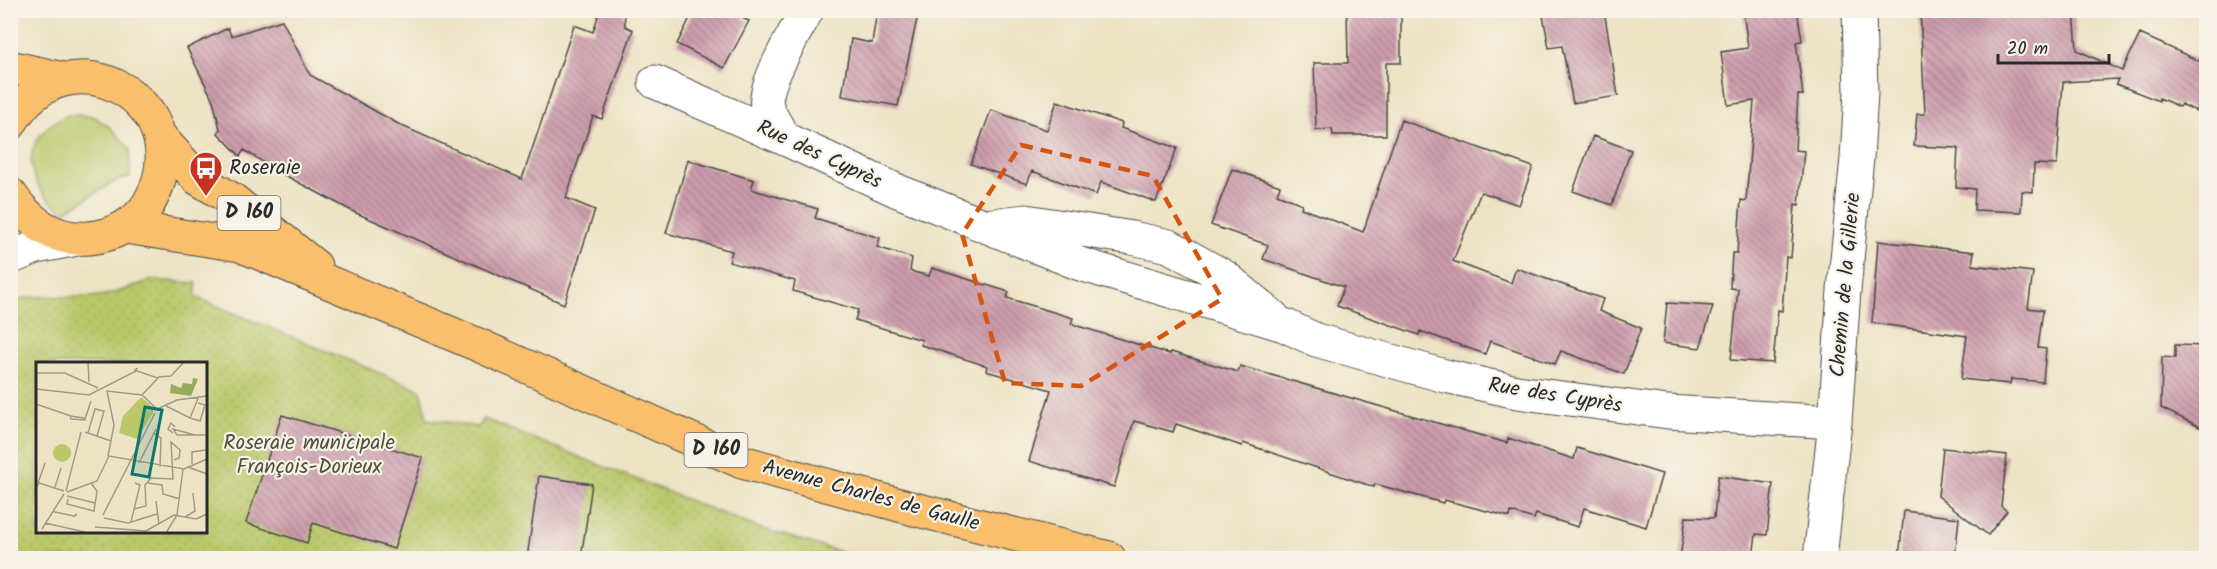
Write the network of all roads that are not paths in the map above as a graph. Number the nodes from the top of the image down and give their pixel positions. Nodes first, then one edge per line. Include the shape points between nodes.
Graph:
1 (807, 10) edge
2 (1859, 10) edge
3 (10, 67) edge
4 (64, 79) junction
5 (654, 82) dead end
6 (10, 124) edge
7 (160, 136) junction
8 (785, 139) junction
9 (10, 194) edge
10 (985, 226) junction
11 (125, 227) junction
12 (77, 239) junction
13 (10, 258) edge
14 (342, 288) junction
15 (1284, 326) junction
16 (1836, 423) junction
17 (1110, 558) edge
18 (1820, 558) edge

1 - 8 street via 772,77 766,98
2 - 16 street, Chemin de la Gillerie via 1861,92
3 - 4 main road
4 - 6 main road via 39,90 20,107
4 - 7 main road via 102,80 122,88 139,100
5 - 8 street, Rue des Cyprès
7 - 11 main road via 163,162 158,188 145,210
7 - 14 main road, Avenue Charles de Gaulle / D 160 via 197,178 233,200
8 - 10 street, Rue des Cyprès
9 - 12 main road via 37,225 56,235
10 - 15 street, Rue des Cyprès via 1080,264
10 - 15 street, Rue des Cyprès via 1026,220 1169,246 1225,277
11 - 12 main road via 102,237
11 - 14 main road, Avenue Charles de Gaulle / D 160 via 240,245
12 - 13 street via 36,247
14 - 17 main road, Avenue Charles de Gaulle / D 160 via 742,462
15 - 16 street, Rue des Cyprès via 1316,340 1517,392 1668,412
16 - 18 street, Chemin de la Gillerie

